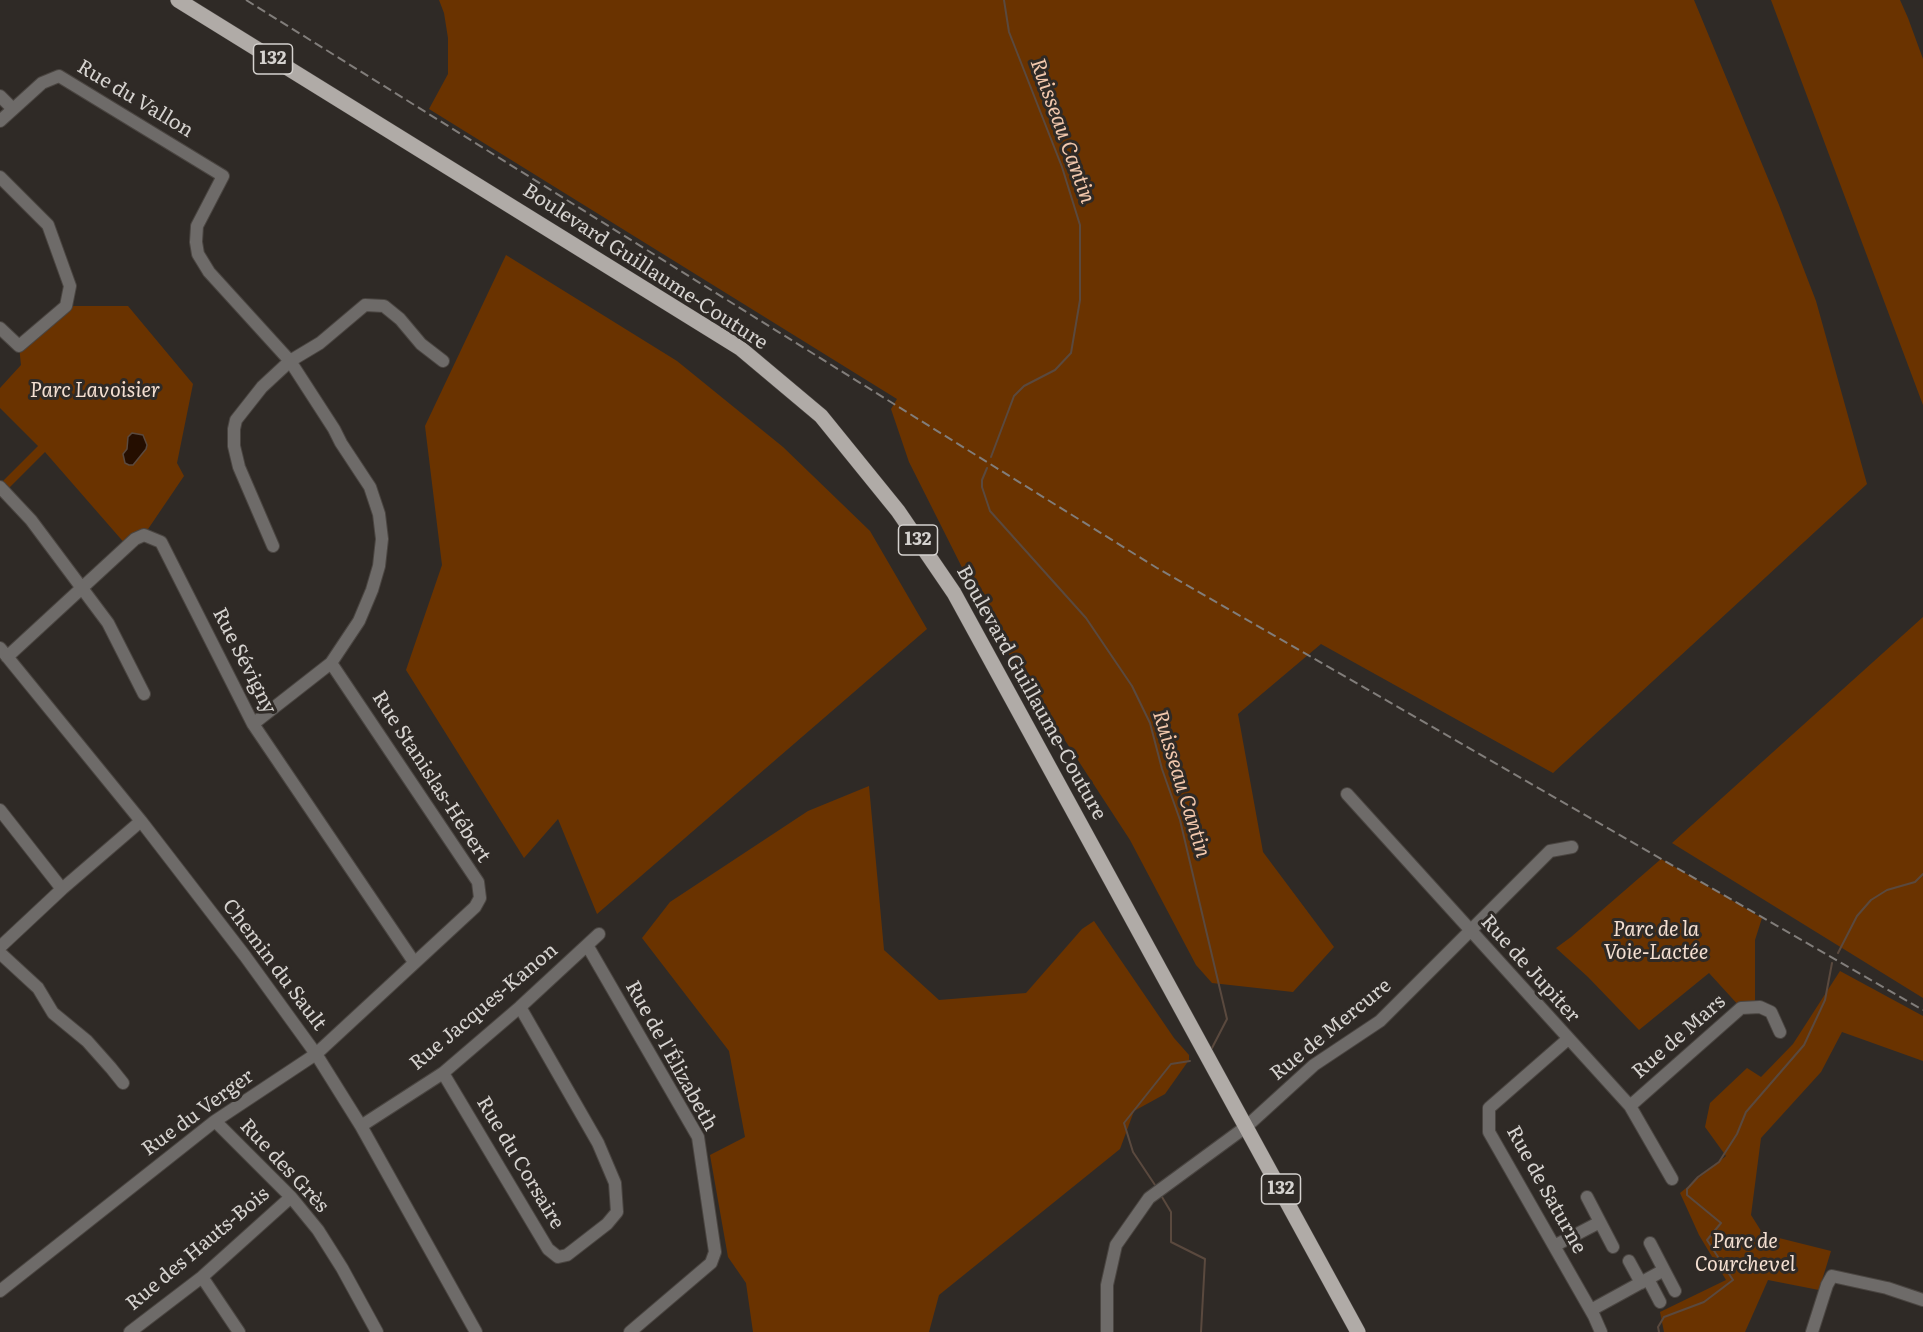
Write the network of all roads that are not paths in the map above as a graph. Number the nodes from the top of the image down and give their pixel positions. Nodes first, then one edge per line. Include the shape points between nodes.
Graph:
1 (178, 0) edge
2 (0, 96) edge
3 (13, 109) junction
4 (0, 121) edge
5 (0, 177) edge
6 (0, 328) edge
7 (290, 362) junction
8 (443, 362) dead end
9 (0, 487) edge
10 (273, 546) dead end
11 (81, 589) junction
12 (4, 652) edge
13 (331, 663) junction
14 (144, 694) dead end
15 (253, 724) junction
16 (1347, 794) dead end
17 (0, 810) edge
18 (141, 821) junction
19 (1572, 847) dead end
20 (62, 889) junction
21 (1470, 930) junction
22 (598, 934) dead end
23 (587, 945) junction
24 (0, 947) edge
25 (0, 952) edge
26 (414, 962) junction
27 (520, 1007) junction
28 (1780, 1032) dead end
29 (1568, 1039) junction
30 (316, 1054) junction
31 (443, 1072) junction
32 (123, 1083) dead end
33 (1630, 1106) junction
34 (215, 1121) junction
35 (362, 1126) junction
36 (1247, 1126) junction
37 (1671, 1179) dead end
38 (291, 1197) junction
39 (1587, 1197) dead end
40 (1600, 1222) junction
41 (1650, 1243) dead end
42 (1554, 1246) junction
43 (1613, 1247) dead end
44 (1629, 1261) dead end
45 (1664, 1270) junction
46 (202, 1277) junction
47 (1644, 1281) junction
48 (0, 1291) edge
49 (1675, 1291) dead end
50 (1923, 1300) edge
51 (1660, 1302) dead end
52 (1592, 1313) junction
53 (134, 1331) edge
54 (239, 1332) edge
55 (377, 1332) edge
56 (476, 1332) edge
57 (630, 1332) edge
58 (1107, 1332) edge
59 (1359, 1332) edge
60 (1601, 1332) edge
61 (1812, 1332) edge

1 - 36 main road, Boulevard Guillaume-Couture / 132 via 740,348 821,416 898,511 954,593
2 - 3 street
3 - 4 street, Rue du Vallon
3 - 7 street, Rue du Vallon via 42,83 59,76 223,176 197,226 198,254 209,272
5 - 6 street via 48,225 70,286 66,306 19,346
7 - 8 street via 320,343 365,305 384,306
7 - 10 street via 256,393 234,429 239,467
7 - 13 street via 370,487 379,514 380,566 359,621
9 - 11 street via 31,520
11 - 12 street, Rue Sévigny
11 - 14 street via 112,628
11 - 15 street, Rue Sévigny via 135,539 144,535 161,542
12 - 18 street, Chemin du Sault
13 - 15 street
13 - 26 street, Rue Stanislas-Hébert via 478,882 480,898 475,907
15 - 26 street, Rue Sévigny
16 - 21 street, Rue de Jupiter
17 - 20 street
18 - 20 street
18 - 30 street, Chemin du Sault
19 - 21 street, Rue de Mercure via 1550,851
20 - 24 street
21 - 29 street, Rue de Jupiter
21 - 36 street, Rue de Mercure via 1380,1021 1314,1065
22 - 23 street, Rue Jacques-Kanon
23 - 27 street, Rue Jacques-Kanon
23 - 57 street, Rue de l'Élizabeth via 698,1137 715,1252 711,1263
25 - 32 street via 38,988 53,1013 94,1049
26 - 30 street, Rue du Verger
27 - 31 street, Rue Jacques-Kanon
27 - 31 street, Rue du Corsaire via 598,1143 615,1183 617,1212 608,1224 567,1255 558,1257 548,1249
28 - 33 street, Rue de Mars via 1771,1012 1755,1006 1741,1008
29 - 33 street, Rue de Jupiter
29 - 42 street, Rue de Saturne via 1489,1108 1490,1132
30 - 34 street, Rue du Verger
30 - 35 street, Chemin du Sault
31 - 35 street, Rue Jacques-Kanon
33 - 37 street, Rue de Jupiter
34 - 38 street, Rue des Grès
34 - 48 street, Rue du Verger
35 - 56 street, Chemin du Sault
36 - 58 street, Rue de Mercure via 1149,1198 1132,1219 1116,1245 1107,1285
36 - 59 main road, Boulevard Guillaume-Couture / 132
38 - 46 street, Rue des Hauts-Bois
38 - 55 street, Rue des Grès via 318,1230
39 - 40 street
40 - 42 street
40 - 43 street
41 - 45 street
42 - 52 street, Rue de Saturne
44 - 47 street
45 - 47 street
45 - 49 street
46 - 53 street, Rue des Hauts-Bois
46 - 54 street
47 - 51 street
47 - 52 street
50 - 61 street via 1832,1276
52 - 60 street, Rue de Saturne

